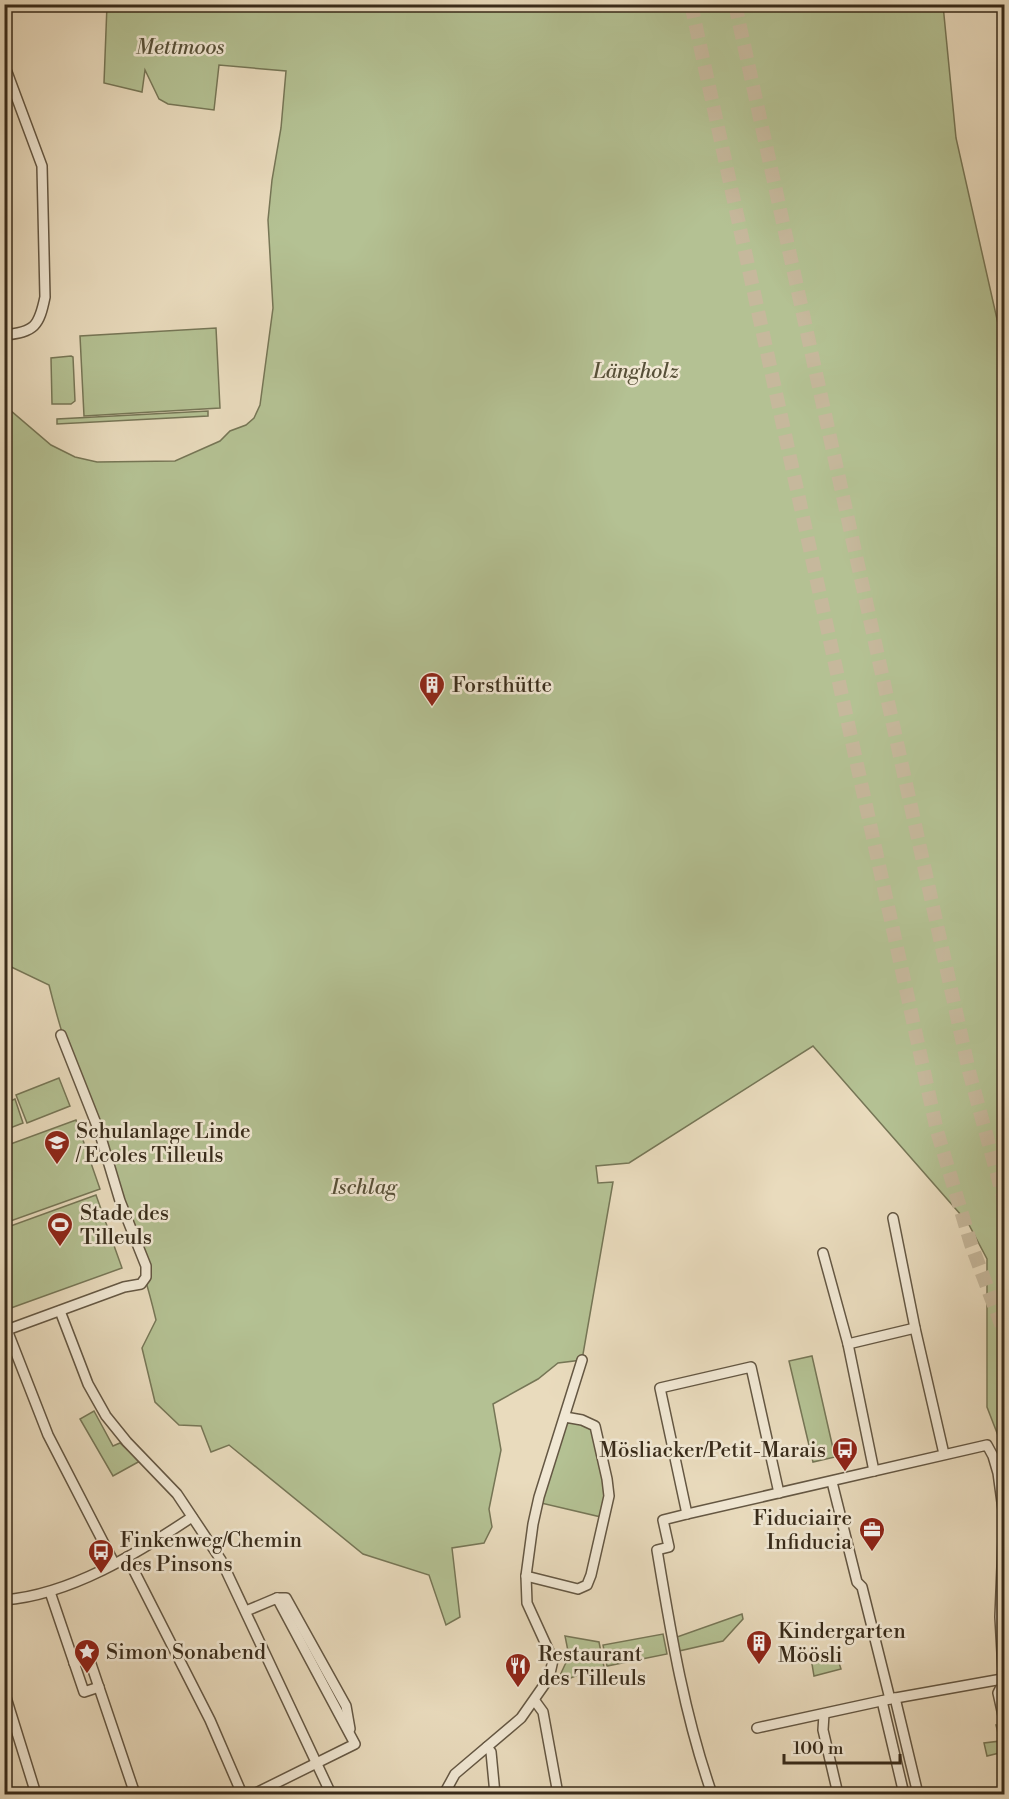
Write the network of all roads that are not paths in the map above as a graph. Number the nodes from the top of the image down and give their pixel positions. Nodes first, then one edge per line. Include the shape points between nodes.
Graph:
1 (7, 72) dead end
2 (4, 335) edge
3 (61, 1035) dead end
4 (893, 1218) dead end
5 (823, 1253) dead end
6 (60, 1311) junction
7 (915, 1328) junction
8 (6, 1331) edge
9 (848, 1344) junction
10 (582, 1360) dead end
11 (565, 1417) junction
12 (944, 1454) junction
13 (874, 1470) junction
14 (832, 1482) junction
15 (779, 1493) junction
16 (687, 1514) junction
17 (192, 1517) junction
18 (128, 1557) junction
19 (114, 1563) junction
20 (526, 1576) junction
21 (50, 1592) junction
22 (4, 1600) edge
23 (246, 1611) junction
24 (74, 1663) junction
25 (1003, 1683) edge
26 (99, 1687) junction
27 (4, 1691) edge
28 (889, 1699) junction
29 (535, 1701) junction
30 (824, 1714) junction
31 (1005, 1720) edge
32 (757, 1728) dead end
33 (487, 1747) junction
34 (316, 1762) junction
35 (36, 1794) edge
36 (135, 1794) edge
37 (242, 1794) edge
38 (254, 1794) edge
39 (331, 1794) edge
40 (444, 1794) edge
41 (495, 1794) edge
42 (558, 1794) edge
43 (712, 1794) edge
44 (838, 1794) edge
45 (904, 1794) edge
46 (918, 1794) edge

1 - 2 street via 42,166 45,297 35,327
3 - 6 street via 99,1131 120,1201 146,1266 146,1277 141,1284
4 - 7 street
5 - 9 street
6 - 8 street
6 - 17 street via 88,1384 106,1416 165,1480
7 - 9 street
7 - 12 street
8 - 19 street via 48,1435
9 - 13 street
10 - 11 street
11 - 20 street via 537,1506
11 - 20 street via 595,1426 608,1479 609,1496 594,1559 584,1588
12 - 13 street
12 - 25 street via 987,1445 998,1473 1004,1518
13 - 14 street
14 - 15 street
14 - 28 street
15 - 16 street
15 - 16 street via 752,1367 660,1388
16 - 43 street via 663,1520 669,1547 657,1550 674,1654
17 - 18 street
17 - 23 street via 221,1560
18 - 19 street
18 - 37 street via 210,1720
19 - 21 street
20 - 29 street via 527,1603 554,1660 549,1678
21 - 22 street
21 - 24 street
23 - 34 street
23 - 34 street via 277,1598 355,1744
24 - 26 street via 84,1692
24 - 26 street via 89,1658
25 - 28 street
25 - 31 street via 998,1693
26 - 36 street
27 - 35 street
28 - 30 street
28 - 45 street
28 - 46 street
29 - 33 street
29 - 42 street via 543,1712
30 - 32 street
30 - 44 street via 823,1730
33 - 40 street via 455,1774
33 - 41 street via 491,1752
34 - 38 street
34 - 39 street

